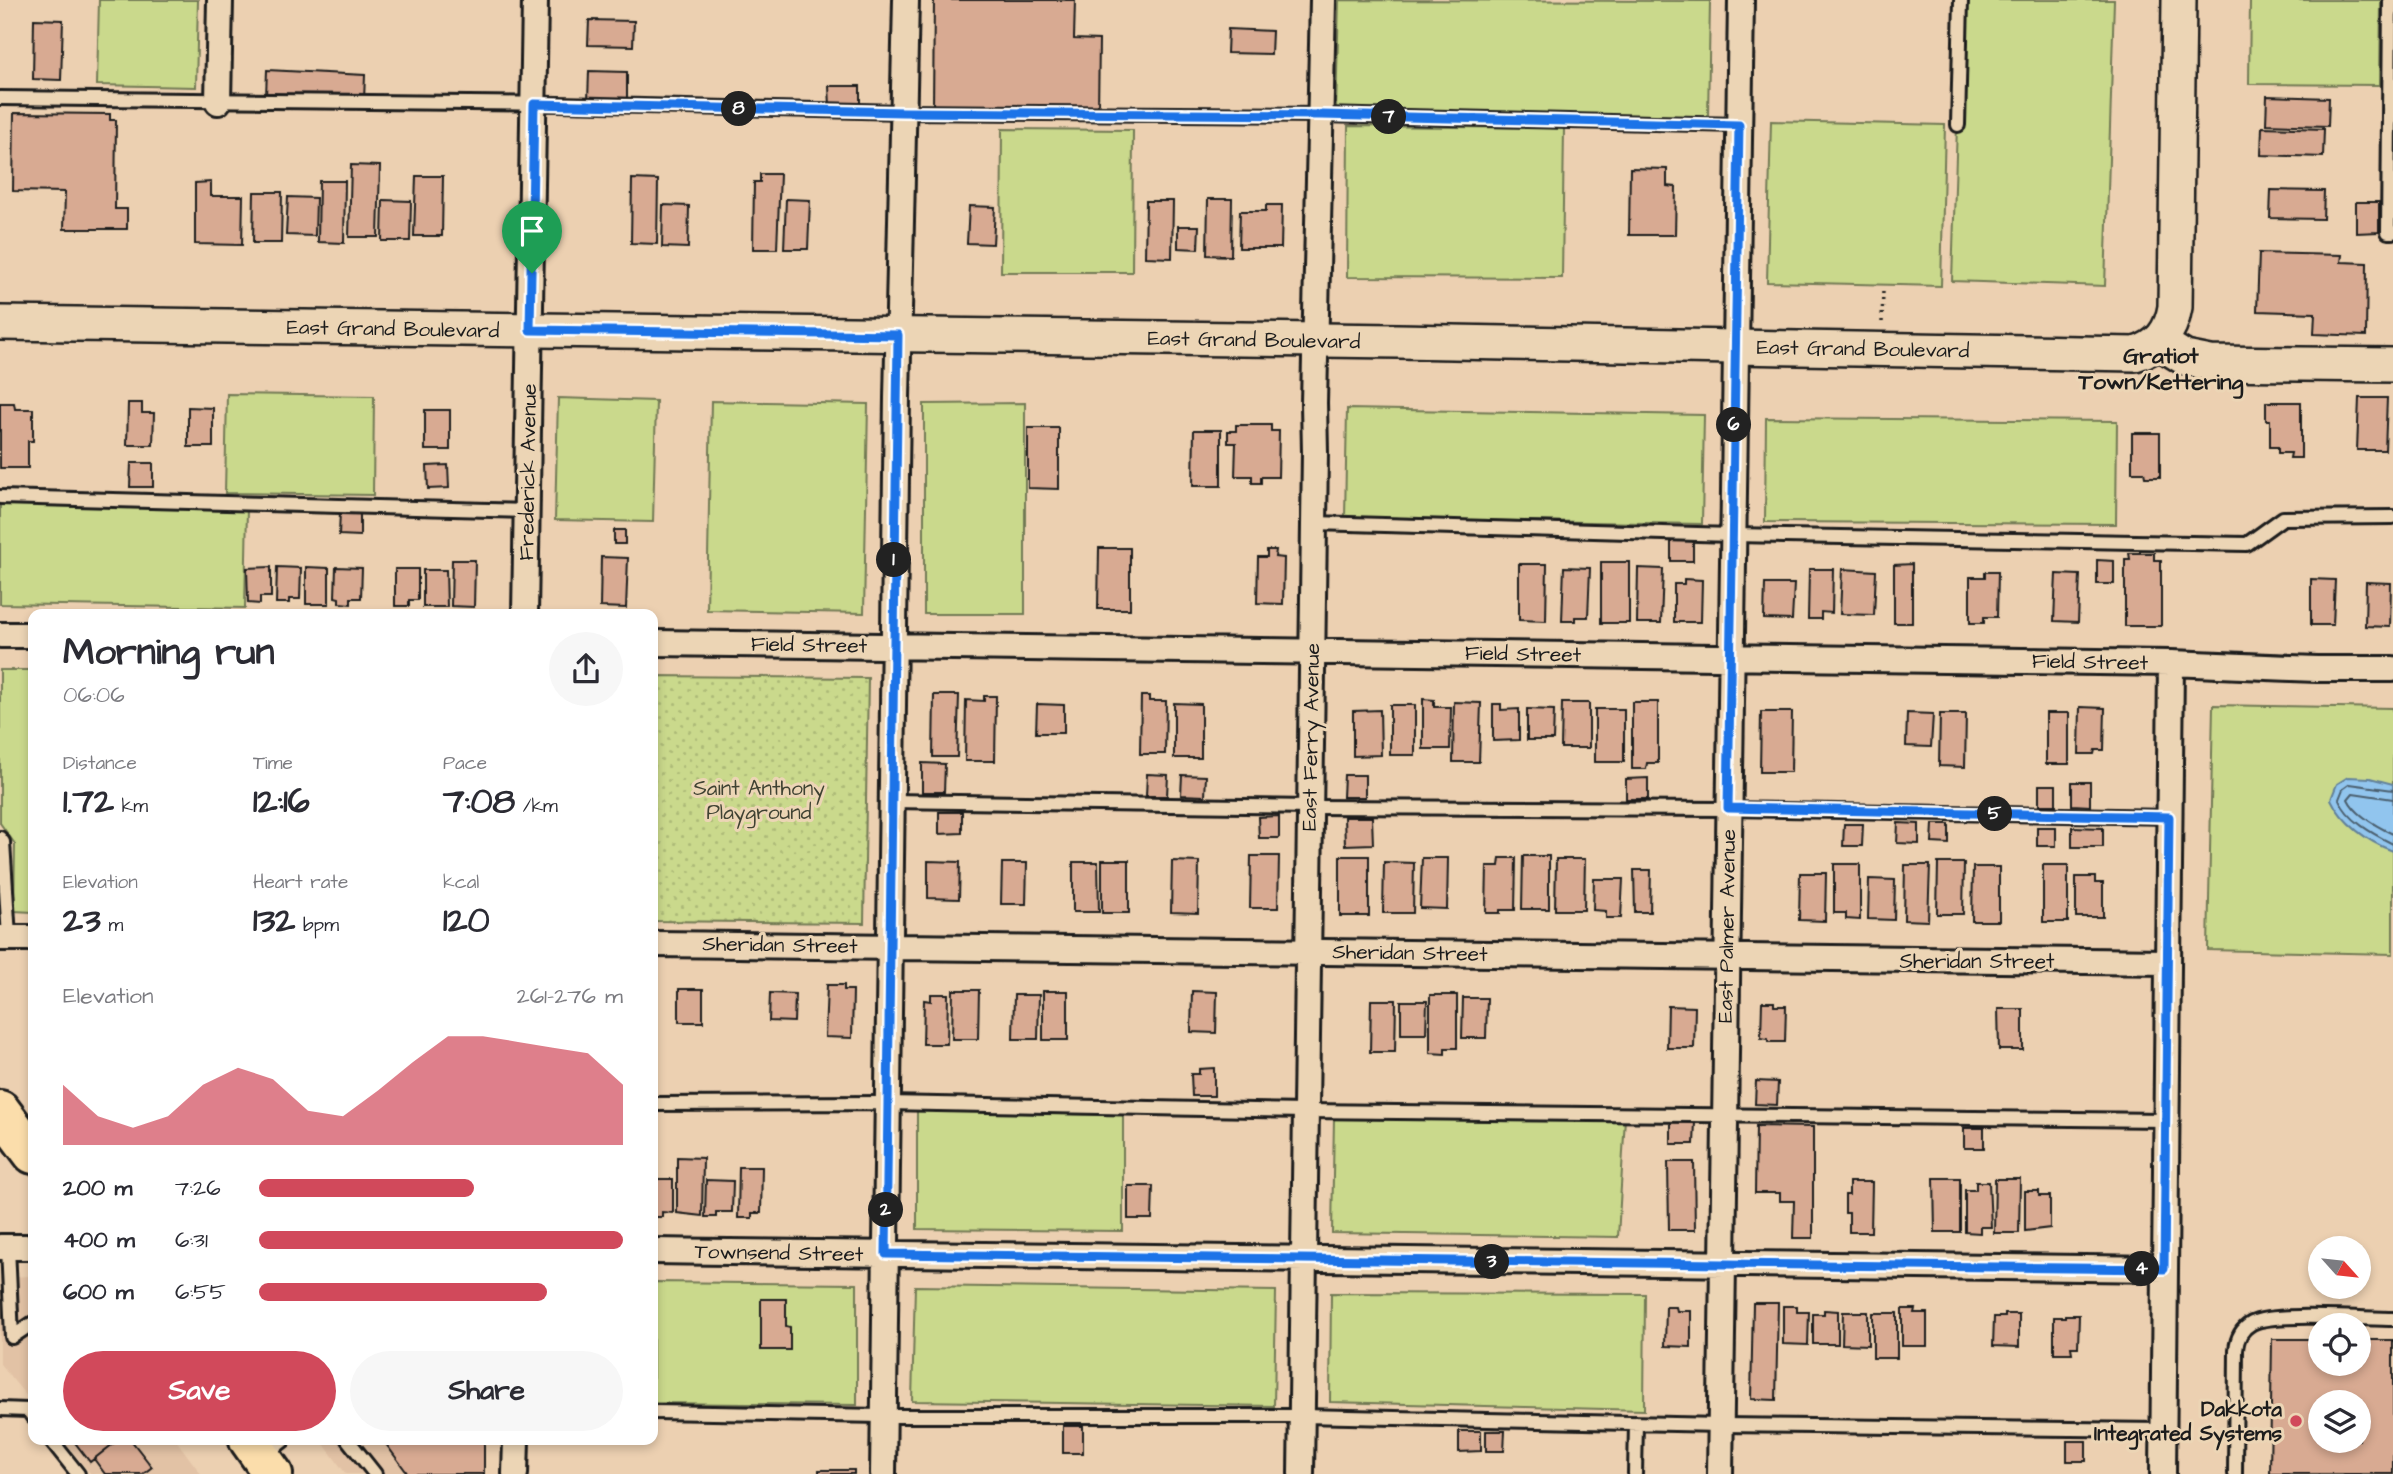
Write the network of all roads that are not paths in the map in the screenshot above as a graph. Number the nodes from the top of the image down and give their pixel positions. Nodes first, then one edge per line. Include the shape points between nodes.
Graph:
1 (220, 0) edge
2 (536, 0) edge
3 (905, 0) edge
4 (1323, 0) edge
5 (1741, 0) edge
6 (1961, 0) edge
7 (2179, 0) edge
8 (2390, 0) edge
9 (0, 98) edge
10 (218, 102) junction
11 (534, 104) junction
12 (903, 112) junction
13 (1321, 115) junction
14 (1739, 125) junction
15 (1958, 125) dead end
16 (2393, 232) edge
17 (0, 323) edge
18 (530, 330) junction
19 (898, 335) junction
20 (1315, 341) junction
21 (2159, 342) junction
22 (1735, 346) junction
23 (2393, 365) edge
24 (0, 497) edge
25 (527, 511) junction
26 (2393, 517) edge
27 (1314, 523) junction
28 (1732, 536) junction
29 (526, 609) edge
30 (0, 635) edge
31 (28, 635) edge
32 (658, 643) edge
33 (893, 646) junction
34 (1312, 651) junction
35 (1730, 657) junction
36 (2171, 663) junction
37 (2393, 668) edge
38 (891, 801) junction
39 (1310, 807) junction
40 (1728, 808) junction
41 (2169, 817) junction
42 (0, 838) edge
43 (14, 937) edge
44 (658, 944) edge
45 (889, 947) junction
46 (1308, 951) junction
47 (1727, 960) junction
48 (2168, 962) junction
49 (887, 1103) junction
50 (658, 1104) edge
51 (1306, 1111) junction
52 (1725, 1115) junction
53 (2, 1118) edge
54 (2166, 1120) junction
55 (28, 1148) edge
56 (4, 1247) edge
57 (28, 1247) edge
58 (658, 1251) edge
59 (886, 1254) junction
60 (1304, 1258) junction
61 (1723, 1266) junction
62 (2164, 1269) junction
63 (2393, 1319) edge
64 (28, 1326) edge
65 (0, 1409) edge
66 (28, 1410) edge
67 (658, 1412) edge
68 (883, 1416) junction
69 (1301, 1416) junction
70 (1636, 1423) junction
71 (1720, 1425) junction
72 (2163, 1430) junction
73 (55, 1445) edge
74 (352, 1445) edge
75 (516, 1445) edge
76 (78, 1474) edge
77 (375, 1474) edge
78 (515, 1474) edge
79 (883, 1474) edge
80 (1301, 1474) edge
81 (1634, 1474) edge
82 (1720, 1474) edge
83 (2163, 1474) edge
84 (2235, 1474) edge

1 - 10 street
2 - 11 street, Frederick Avenue
3 - 12 street
4 - 13 street, East Ferry Avenue
5 - 14 street, East Palmer Avenue
6 - 15 lane
7 - 21 main road via 2175,307
8 - 16 lane via 2388,232
9 - 10 lane
10 - 11 lane
11 - 12 lane
11 - 18 street, Frederick Avenue
12 - 13 lane
12 - 19 street
13 - 14 lane
13 - 20 street, East Ferry Avenue
14 - 22 street, East Palmer Avenue
17 - 18 main road, East Grand Boulevard
18 - 19 main road, East Grand Boulevard
18 - 25 street, Frederick Avenue
19 - 20 main road, East Grand Boulevard
19 - 33 street
20 - 22 main road, East Grand Boulevard
20 - 27 street, East Ferry Avenue
21 - 22 main road, East Grand Boulevard via 2144,351 2122,355
21 - 23 main road via 2185,358 2210,363
22 - 28 street, East Palmer Avenue
24 - 25 lane
25 - 29 street, Frederick Avenue
26 - 28 lane via 2283,518 2247,544
27 - 28 lane
27 - 34 street, East Ferry Avenue
28 - 35 street, East Palmer Avenue
30 - 31 street
32 - 33 street, Field Street
33 - 34 street, Field Street
33 - 38 street
34 - 35 street, Field Street
34 - 39 street, East Ferry Avenue
35 - 36 street, Field Street
35 - 40 street, East Palmer Avenue
36 - 37 street, Field Street
36 - 41 street
38 - 39 lane
38 - 45 street
39 - 40 lane
39 - 46 street, East Ferry Avenue
40 - 41 lane
40 - 47 street, East Palmer Avenue
41 - 48 street
42 - 43 lane
44 - 45 street, Sheridan Street
45 - 46 street, Sheridan Street
45 - 49 street
46 - 47 street, Sheridan Street
46 - 51 street, East Ferry Avenue
47 - 48 street, Sheridan Street
47 - 52 street, East Palmer Avenue
48 - 54 street
49 - 50 lane
49 - 51 lane
49 - 59 street
51 - 52 lane
51 - 60 street, East Ferry Avenue
52 - 54 lane
52 - 61 street, East Palmer Avenue
53 - 55 main road
54 - 62 street
56 - 57 street
56 - 64 lane via 12,1337
58 - 59 street, Townsend Street
59 - 60 street, Townsend Street
59 - 68 street
60 - 61 street, Townsend Street
60 - 69 street, East Ferry Avenue
61 - 62 street, Townsend Street
61 - 71 street, East Palmer Avenue
62 - 72 street
63 - 84 lane via 2267,1318 2245,1328 2236,1350
65 - 66 lane
67 - 68 lane
68 - 69 lane
68 - 79 street
69 - 70 lane
69 - 80 street, East Ferry Avenue
70 - 71 lane
70 - 81 lane
71 - 72 lane
71 - 82 street, East Palmer Avenue
72 - 83 street
73 - 76 lane
74 - 77 lane
75 - 78 street

